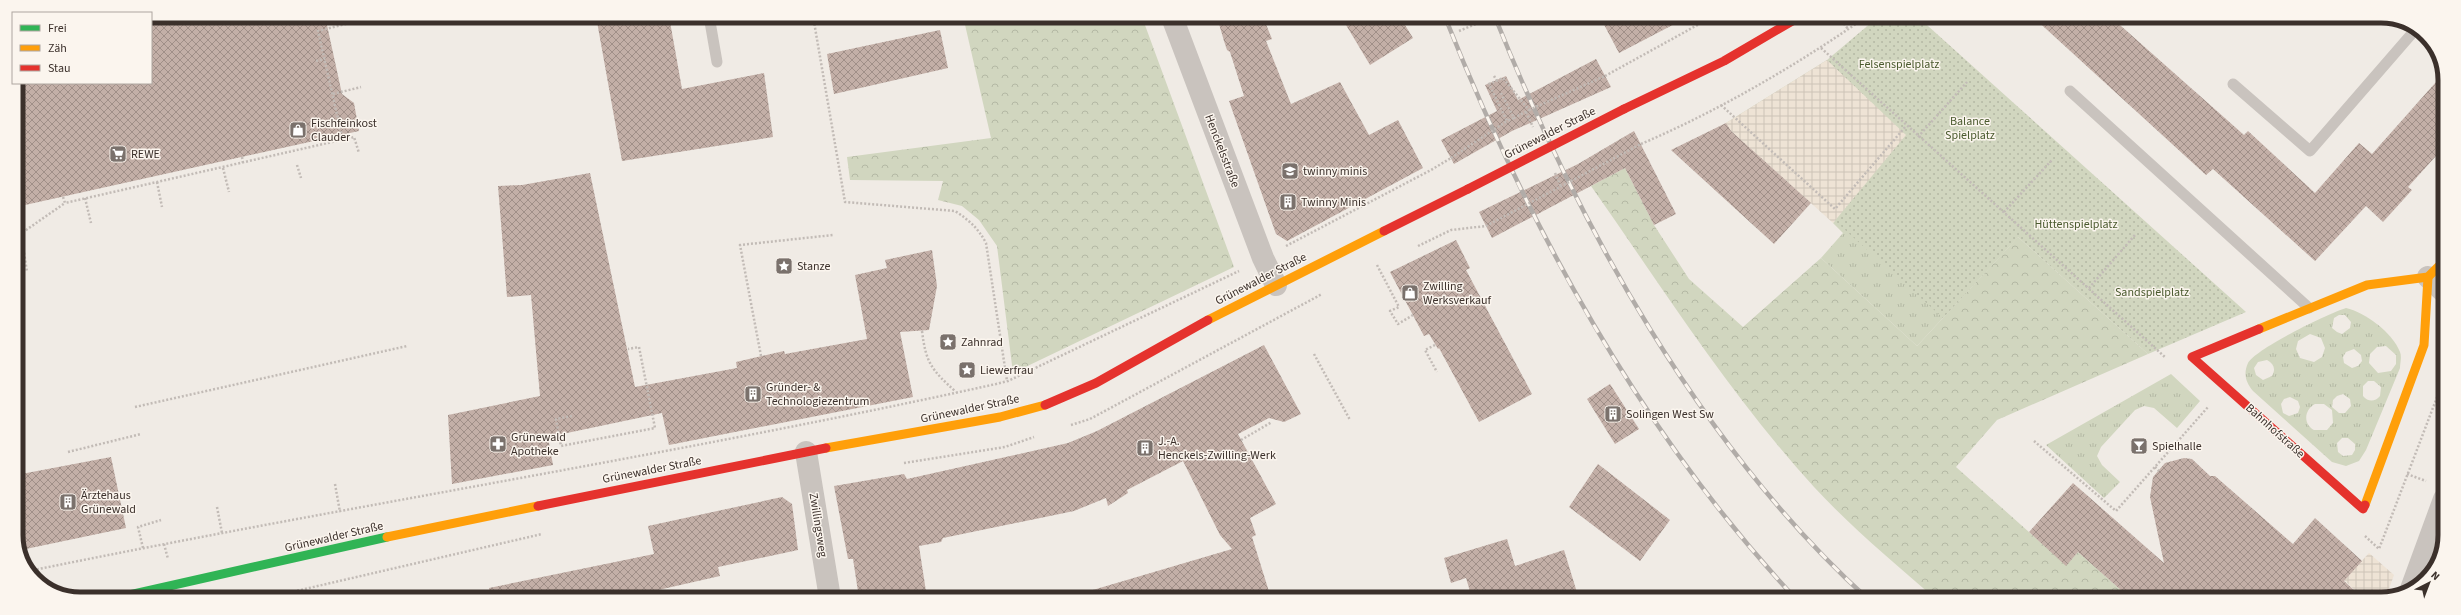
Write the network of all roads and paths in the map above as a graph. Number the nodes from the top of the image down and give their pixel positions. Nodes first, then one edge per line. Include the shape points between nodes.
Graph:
1 (710, 23) edge
2 (813, 23) edge
3 (1174, 23) edge
4 (1478, 23) edge
5 (1701, 23) edge
6 (1789, 23) edge
7 (1844, 23) edge
8 (1857, 23) edge
9 (346, 24) dead end
10 (1848, 29) junction
11 (1459, 31) dead end
12 (2413, 33) edge
13 (1822, 48) junction
14 (325, 59) junction
15 (316, 61) dead end
16 (717, 62) dead end
17 (1494, 76) dead end
18 (1497, 81) junction
19 (1967, 82) dead end
20 (2233, 84) dead end
21 (360, 87) dead end
22 (2070, 91) dead end
23 (1501, 92) dead end
24 (334, 94) junction
25 (1721, 105) junction
26 (1529, 110) junction
27 (1514, 118) junction
28 (1507, 121) junction
29 (1906, 126) junction
30 (1918, 137) junction
31 (343, 140) junction
32 (359, 153) dead end
33 (242, 157) dead end
34 (2052, 160) dead end
35 (243, 163) junction
36 (297, 165) dead end
37 (223, 168) junction
38 (301, 178) dead end
39 (156, 182) junction
40 (229, 192) dead end
41 (63, 196) dead end
42 (85, 198) junction
43 (65, 203) junction
44 (162, 207) dead end
45 (2004, 212) junction
46 (90, 223) dead end
47 (23, 231) edge
48 (833, 235) dead end
49 (2135, 235) dead end
50 (23, 245) edge
51 (1417, 246) dead end
52 (1263, 258) junction
53 (1382, 263) dead end
54 (2438, 267) edge
55 (27, 272) dead end
56 (2428, 277) junction
57 (1276, 285) junction
58 (2438, 286) edge
59 (2089, 288) junction
60 (2309, 308) junction
61 (1412, 315) dead end
62 (922, 330) dead end
63 (407, 346) dead end
64 (1435, 346) dead end
65 (628, 349) dead end
66 (1314, 354) dead end
67 (761, 356) dead end
68 (2171, 363) dead end
69 (1437, 372) dead end
70 (1007, 381) junction
71 (957, 393) junction
72 (2213, 401) dead end
73 (135, 407) dead end
74 (572, 416) dead end
75 (1350, 420) dead end
76 (1272, 422) dead end
77 (141, 434) dead end
78 (1241, 440) dead end
79 (2034, 441) dead end
80 (68, 452) dead end
81 (806, 452) junction
82 (2155, 467) junction
83 (2159, 471) dead end
84 (2408, 474) dead end
85 (335, 484) dead end
86 (2438, 491) edge
87 (217, 507) dead end
88 (340, 512) junction
89 (161, 520) dead end
90 (545, 533) dead end
91 (222, 534) junction
92 (143, 548) junction
93 (2419, 563) edge
94 (35, 570) edge
95 (142, 592) edge
96 (292, 592) edge
97 (829, 592) edge

1 - 16 lane
2 - 70 path via 845,202 955,211 970,220 986,243
3 - 52 street, Henckelsstraße
4 - 11 path
5 - 26 path, bridge via 1604,76
6 - 57 main road, Grünewalder Straße, bridge via 1724,61
7 - 10 path
8 - 10 path
9 - 14 path via 318,30
10 - 13 path
12 - 20 lane via 2310,151
13 - 25 path
13 - 29 path
14 - 15 path
14 - 24 path
17 - 18 path
18 - 26 path via 1503,78
18 - 28 path via 1489,84
19 - 30 path
21 - 24 path
22 - 60 lane
23 - 27 path
24 - 31 path
25 - 29 path via 1834,209
25 - 51 path, bridge via 1486,226 1451,230
26 - 27 path
27 - 28 path
28 - 52 path, bridge via 1451,158
29 - 30 path
30 - 45 path
31 - 32 path via 354,137
31 - 35 path
33 - 35 path
34 - 45 path
35 - 37 path
36 - 38 path
37 - 39 path
37 - 40 path
39 - 42 path
39 - 44 path
41 - 43 path
42 - 43 path
42 - 46 path
43 - 47 path
45 - 59 path
48 - 67 path via 740,245
49 - 59 path
50 - 55 path
52 - 57 street, Henckelsstraße
52 - 70 path
53 - 61 path via 1376,266 1399,307 1390,311 1398,324
54 - 56 main road
56 - 58 street
56 - 60 main road, Bahnhofstraße via 2367,285
56 - 60 main road, Bahnhofstraße via 2424,345 2363,509 2192,357
57 - 81 main road, Grünewalder Straße via 1224,311 1096,383 1050,403 1000,417
59 - 68 path
62 - 71 path via 925,354 935,373
63 - 73 path
64 - 69 path via 1425,350
65 - 74 path via 639,347 655,428 561,446 556,419
66 - 75 path
70 - 71 path
71 - 88 path
72 - 82 path
76 - 78 path
77 - 80 path
79 - 82 path via 2116,511
81 - 95 main road, Grünewalder Straße via 422,529
81 - 97 street, Zwillingsweg
82 - 83 path
84 - 86 path
85 - 88 path
86 - 93 street
87 - 91 path
88 - 91 path
89 - 92 path via 138,527
90 - 96 path
91 - 92 path
92 - 94 path

